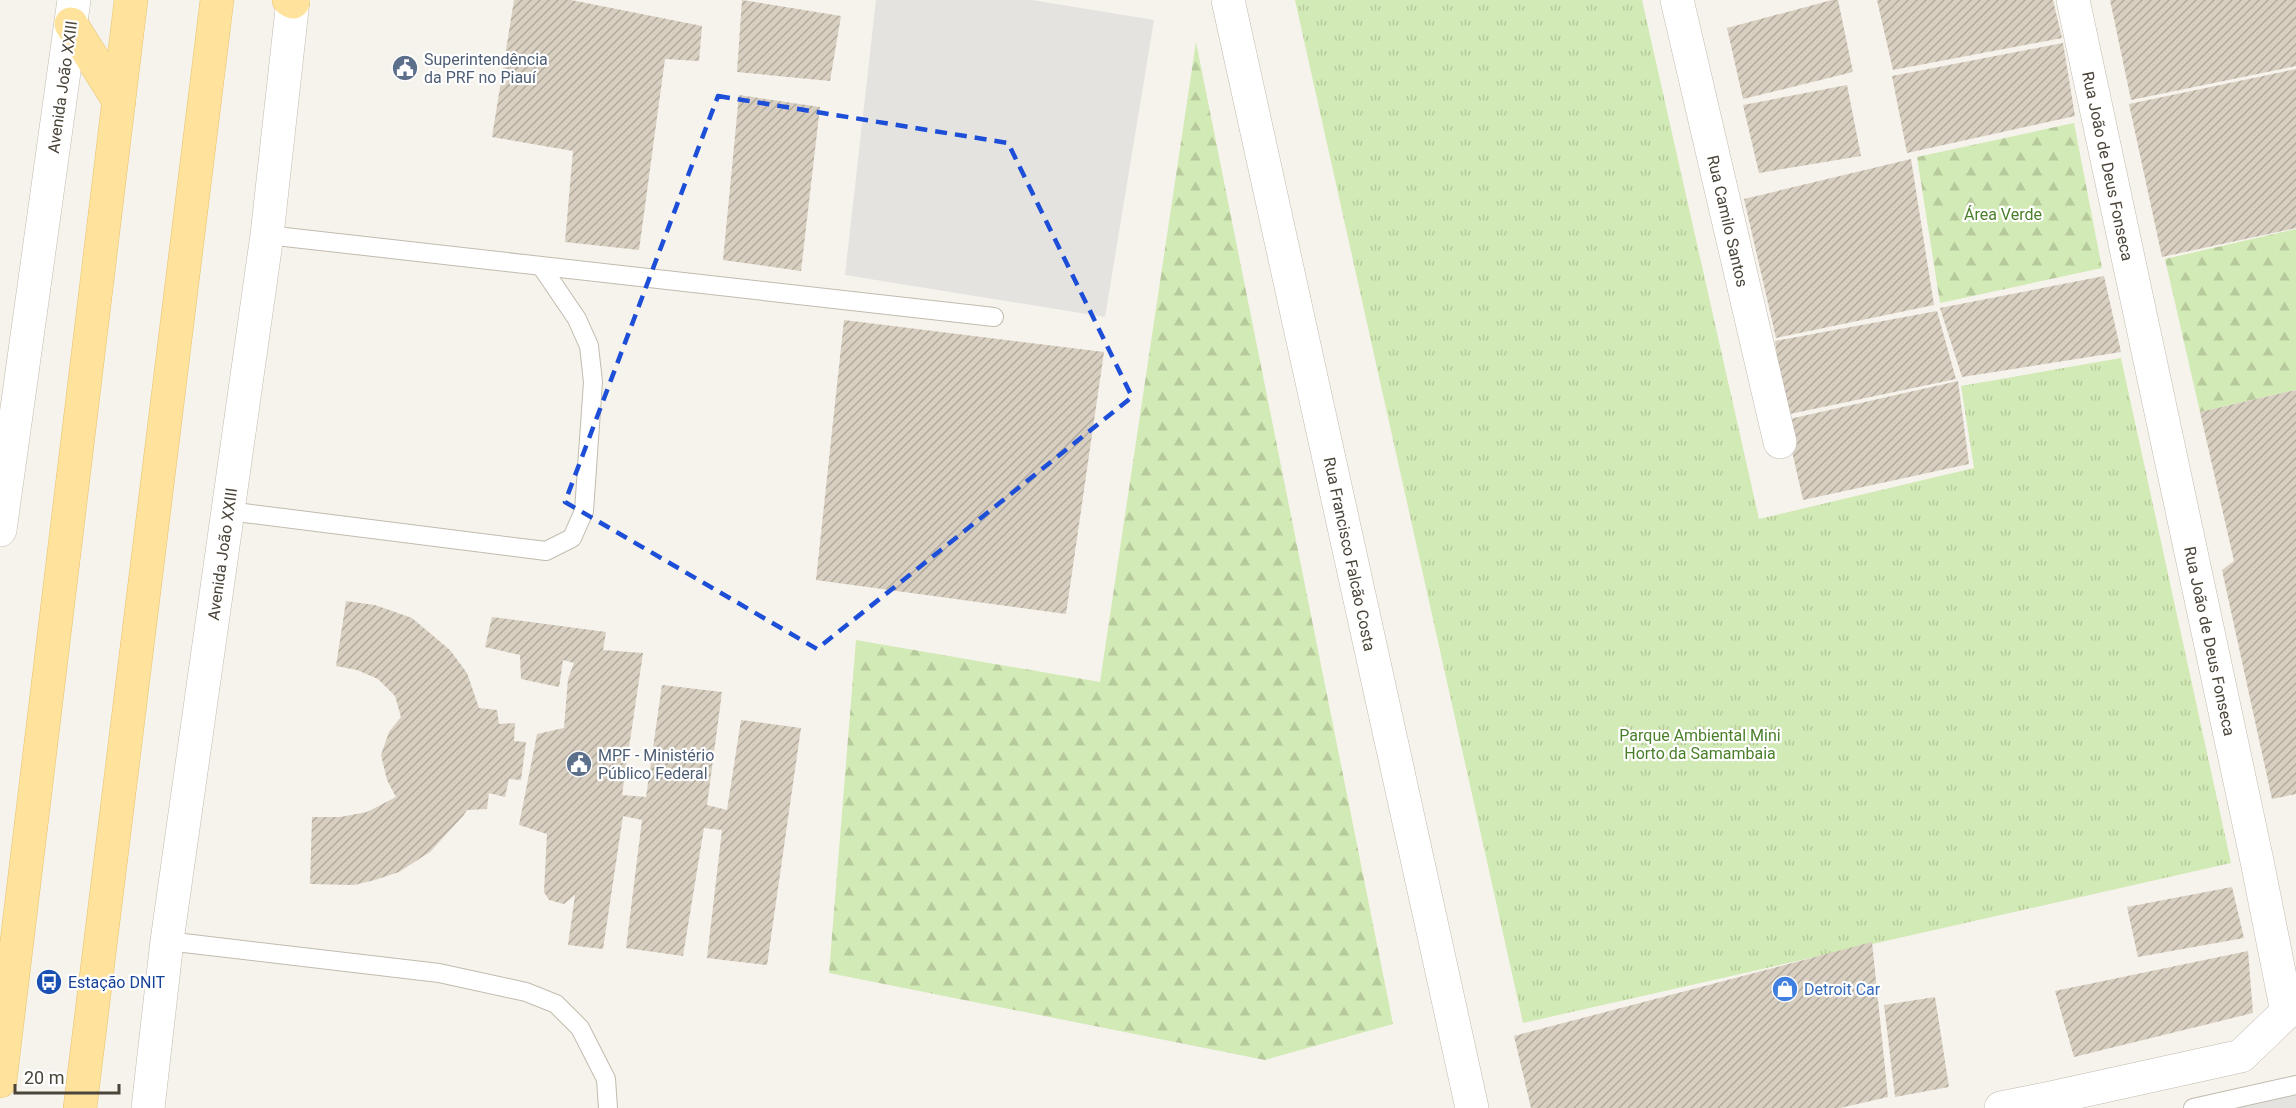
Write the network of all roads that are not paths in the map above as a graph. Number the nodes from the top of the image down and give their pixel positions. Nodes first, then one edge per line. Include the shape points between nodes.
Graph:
1 (131, 0) edge
2 (218, 0) edge
3 (1228, 0) edge
4 (1677, 0) edge
5 (2073, 0) edge
6 (292, 1) edge
7 (73, 12) edge
8 (119, 101) junction
9 (267, 235) junction
10 (541, 266) junction
11 (994, 317) dead end
12 (1780, 442) dead end
13 (2, 493) edge
14 (228, 511) junction
15 (0, 530) edge
16 (167, 941) junction
17 (2291, 1012) edge
18 (0, 1082) edge
19 (2296, 1085) edge
20 (2040, 1104) edge
21 (80, 1108) edge
22 (148, 1108) edge
23 (608, 1108) edge
24 (1472, 1108) edge
25 (2001, 1108) edge
26 (2193, 1108) edge

1 - 8 main road
2 - 21 main road
3 - 24 street, Rua Francisco Falcão Costa
4 - 12 street, Rua Camilo Santos
5 - 17 street, Rua João de Deus Fonseca
6 - 9 street, Avenida João XXIII
7 - 8 main road
7 - 13 street, Avenida João XXIII
8 - 18 main road
9 - 10 lane
9 - 14 street, Avenida João XXIII
10 - 11 lane
10 - 14 lane via 577,319 588,346 593,382 584,511 572,538 546,551
13 - 15 street, Avenida João XXIII
14 - 16 street, Avenida João XXIII
16 - 22 street, Avenida João XXIII
16 - 23 lane via 439,973 536,996 556,1004 580,1028 606,1079
17 - 20 street, Rua João de Deus Fonseca via 2241,1056
19 - 26 lane
20 - 25 street, Rua João de Deus Fonseca

